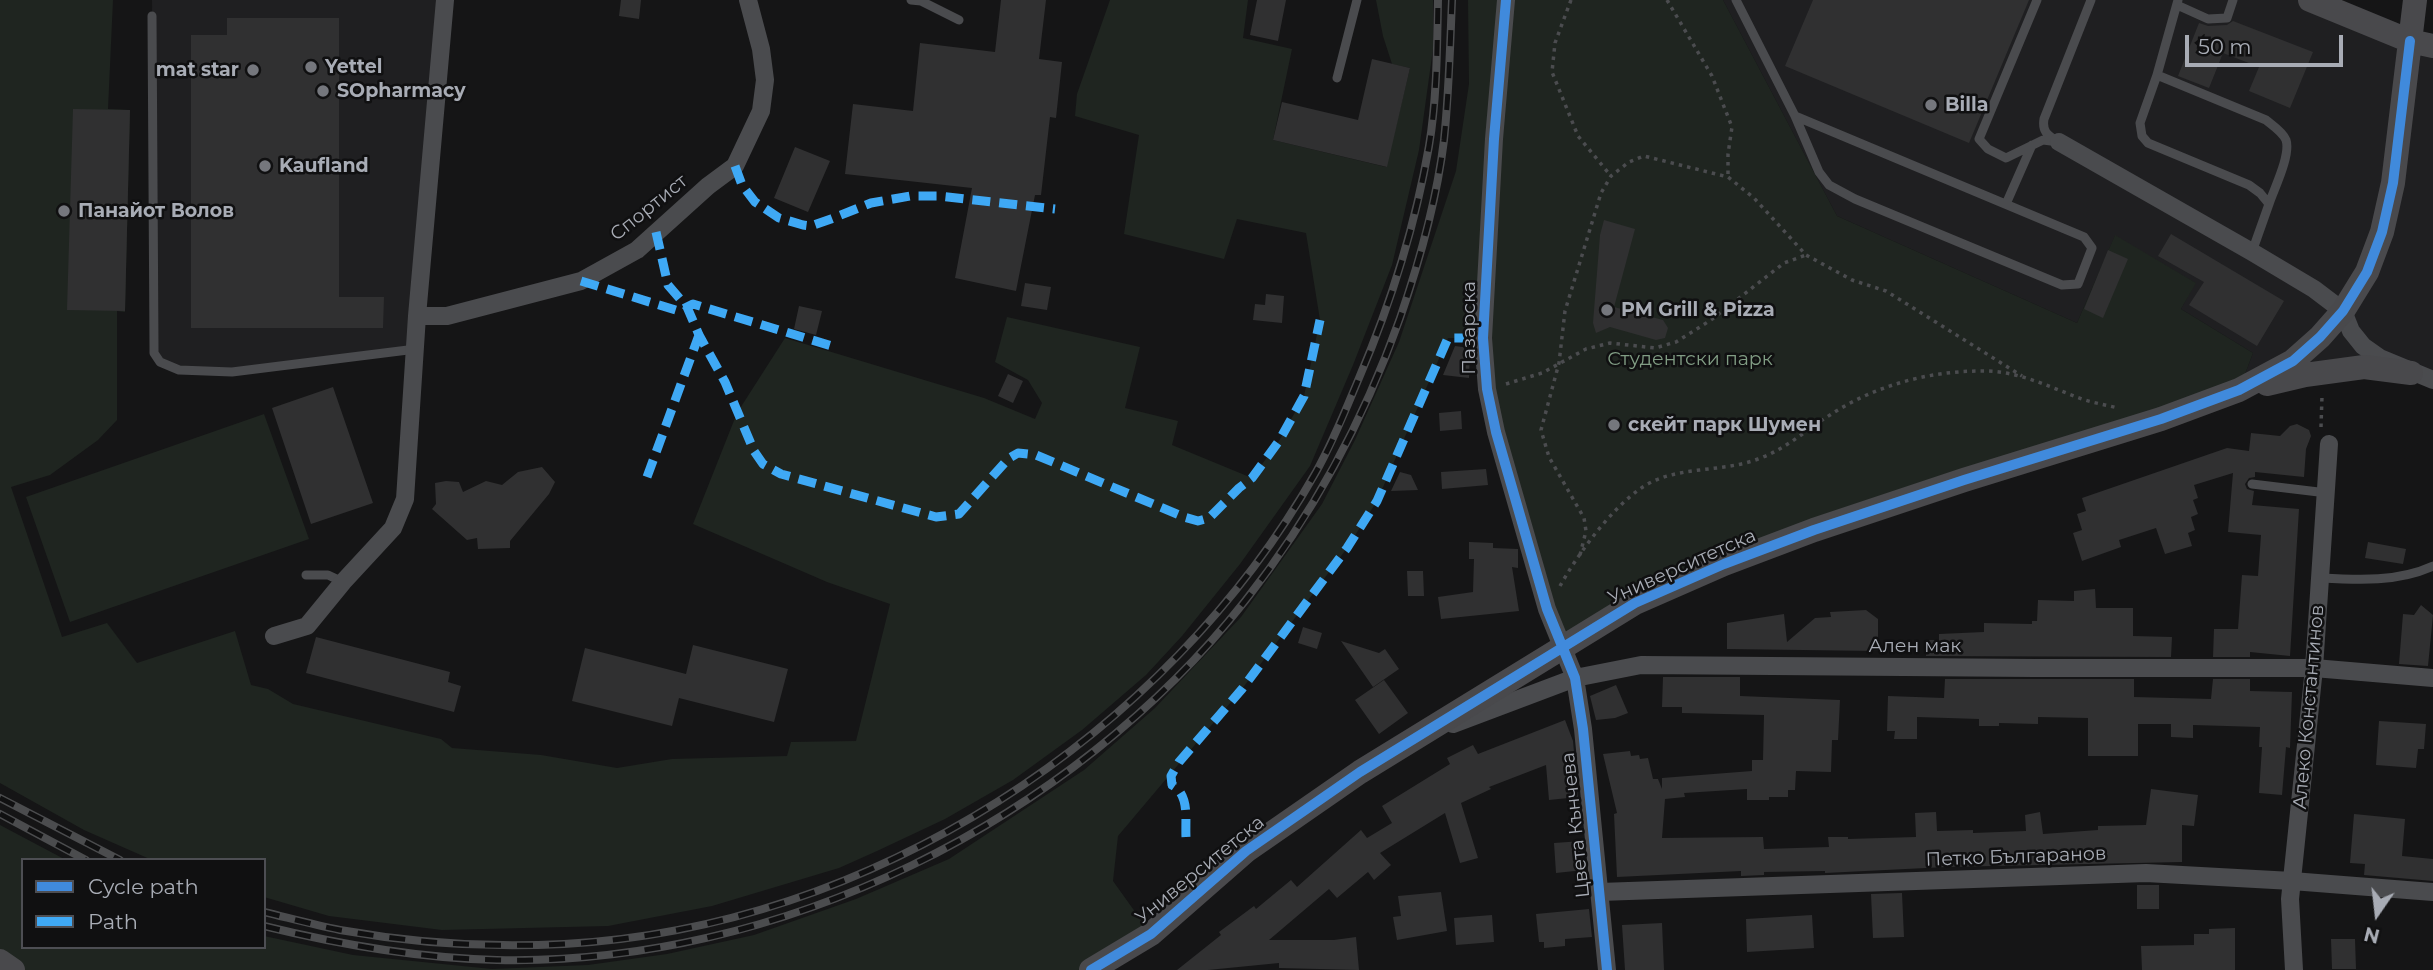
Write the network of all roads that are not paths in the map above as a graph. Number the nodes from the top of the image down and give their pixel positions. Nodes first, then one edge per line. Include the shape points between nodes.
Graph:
1 (444, 0) edge
2 (748, 0) edge
3 (911, 0) edge
4 (1357, 0) edge
5 (1506, 0) edge
6 (1736, 0) edge
7 (2037, 0) edge
8 (2091, 0) edge
9 (2234, 0) edge
10 (2310, 0) edge
11 (2415, 0) edge
12 (2178, 3) edge
13 (152, 16) dead end
14 (959, 20) dead end
15 (2421, 43) edge
16 (2157, 75) junction
17 (1338, 78) dead end
18 (1796, 116) junction
19 (2059, 142) junction
20 (2032, 145) junction
21 (2006, 204) junction
22 (2269, 204) junction
23 (2252, 252) junction
24 (2343, 312) junction
25 (417, 316) junction
26 (416, 349) junction
27 (2422, 376) edge
28 (2239, 390) junction
29 (2329, 444) road end
30 (2252, 484) dead end
31 (2327, 493) junction
32 (2433, 566) edge
33 (306, 575) dead end
34 (2321, 578) junction
35 (344, 582) junction
36 (274, 636) dead end
37 (1562, 647) junction
38 (2314, 668) junction
39 (1575, 678) junction
40 (2433, 678) edge
41 (1410, 740) junction
42 (2292, 881) junction
43 (1600, 892) junction
44 (2433, 892) edge
45 (0, 961) edge
46 (13, 970) edge
47 (1091, 970) edge
48 (1607, 970) edge
49 (2294, 970) edge

1 - 25 street
2 - 25 street, Спортист via 765,80 761,111 735,166 637,250 581,281 447,316
3 - 14 lane
4 - 17 lane
5 - 37 street, Пазарска via 1483,338 1496,432
6 - 18 lane
7 - 20 lane via 1979,139 2006,158
8 - 19 lane via 2044,119 2047,135
9 - 12 lane via 2227,18 2208,19
10 - 15 street
11 - 15 street
12 - 16 lane
13 - 26 lane via 157,358 179,370 232,372
15 - 24 street via 2382,232 2367,272
16 - 22 lane via 2140,123 2148,143 2249,185
16 - 22 lane via 2266,120 2286,140 2286,156
18 - 21 lane
18 - 21 lane via 1829,185 2062,285 2077,284 2092,247 2084,237
19 - 20 lane via 2043,140
19 - 23 street
20 - 21 lane
22 - 23 lane
23 - 24 street
24 - 27 street via 2363,346
24 - 28 street, Университетска via 2293,360
25 - 26 street
26 - 35 street via 405,499 393,528
27 - 28 street via 2364,367
28 - 37 street, Университетска via 1864,513 1724,564 1635,603
29 - 31 street, Алеко Константинов
30 - 31 lane
31 - 34 street, Алеко Константинов
32 - 34 lane via 2414,575 2389,578
33 - 35 lane via 328,575
34 - 38 street, Алеко Константинов
35 - 36 street via 307,626
37 - 39 street, Цвета Кънчева
37 - 41 street, Университетска
38 - 39 street, Ален мак via 1640,665
38 - 40 street, Ален мак
38 - 42 street, Алеко Константинов
39 - 41 street, Ален мак
39 - 43 street, Цвета Кънчева
41 - 47 street, Университетска via 1246,851 1151,934
42 - 43 street, Петко Българанов via 2146,873
42 - 44 street, Петко Българанов
42 - 49 street, Алеко Константинов
43 - 48 street, Цвета Кънчева
45 - 46 street

